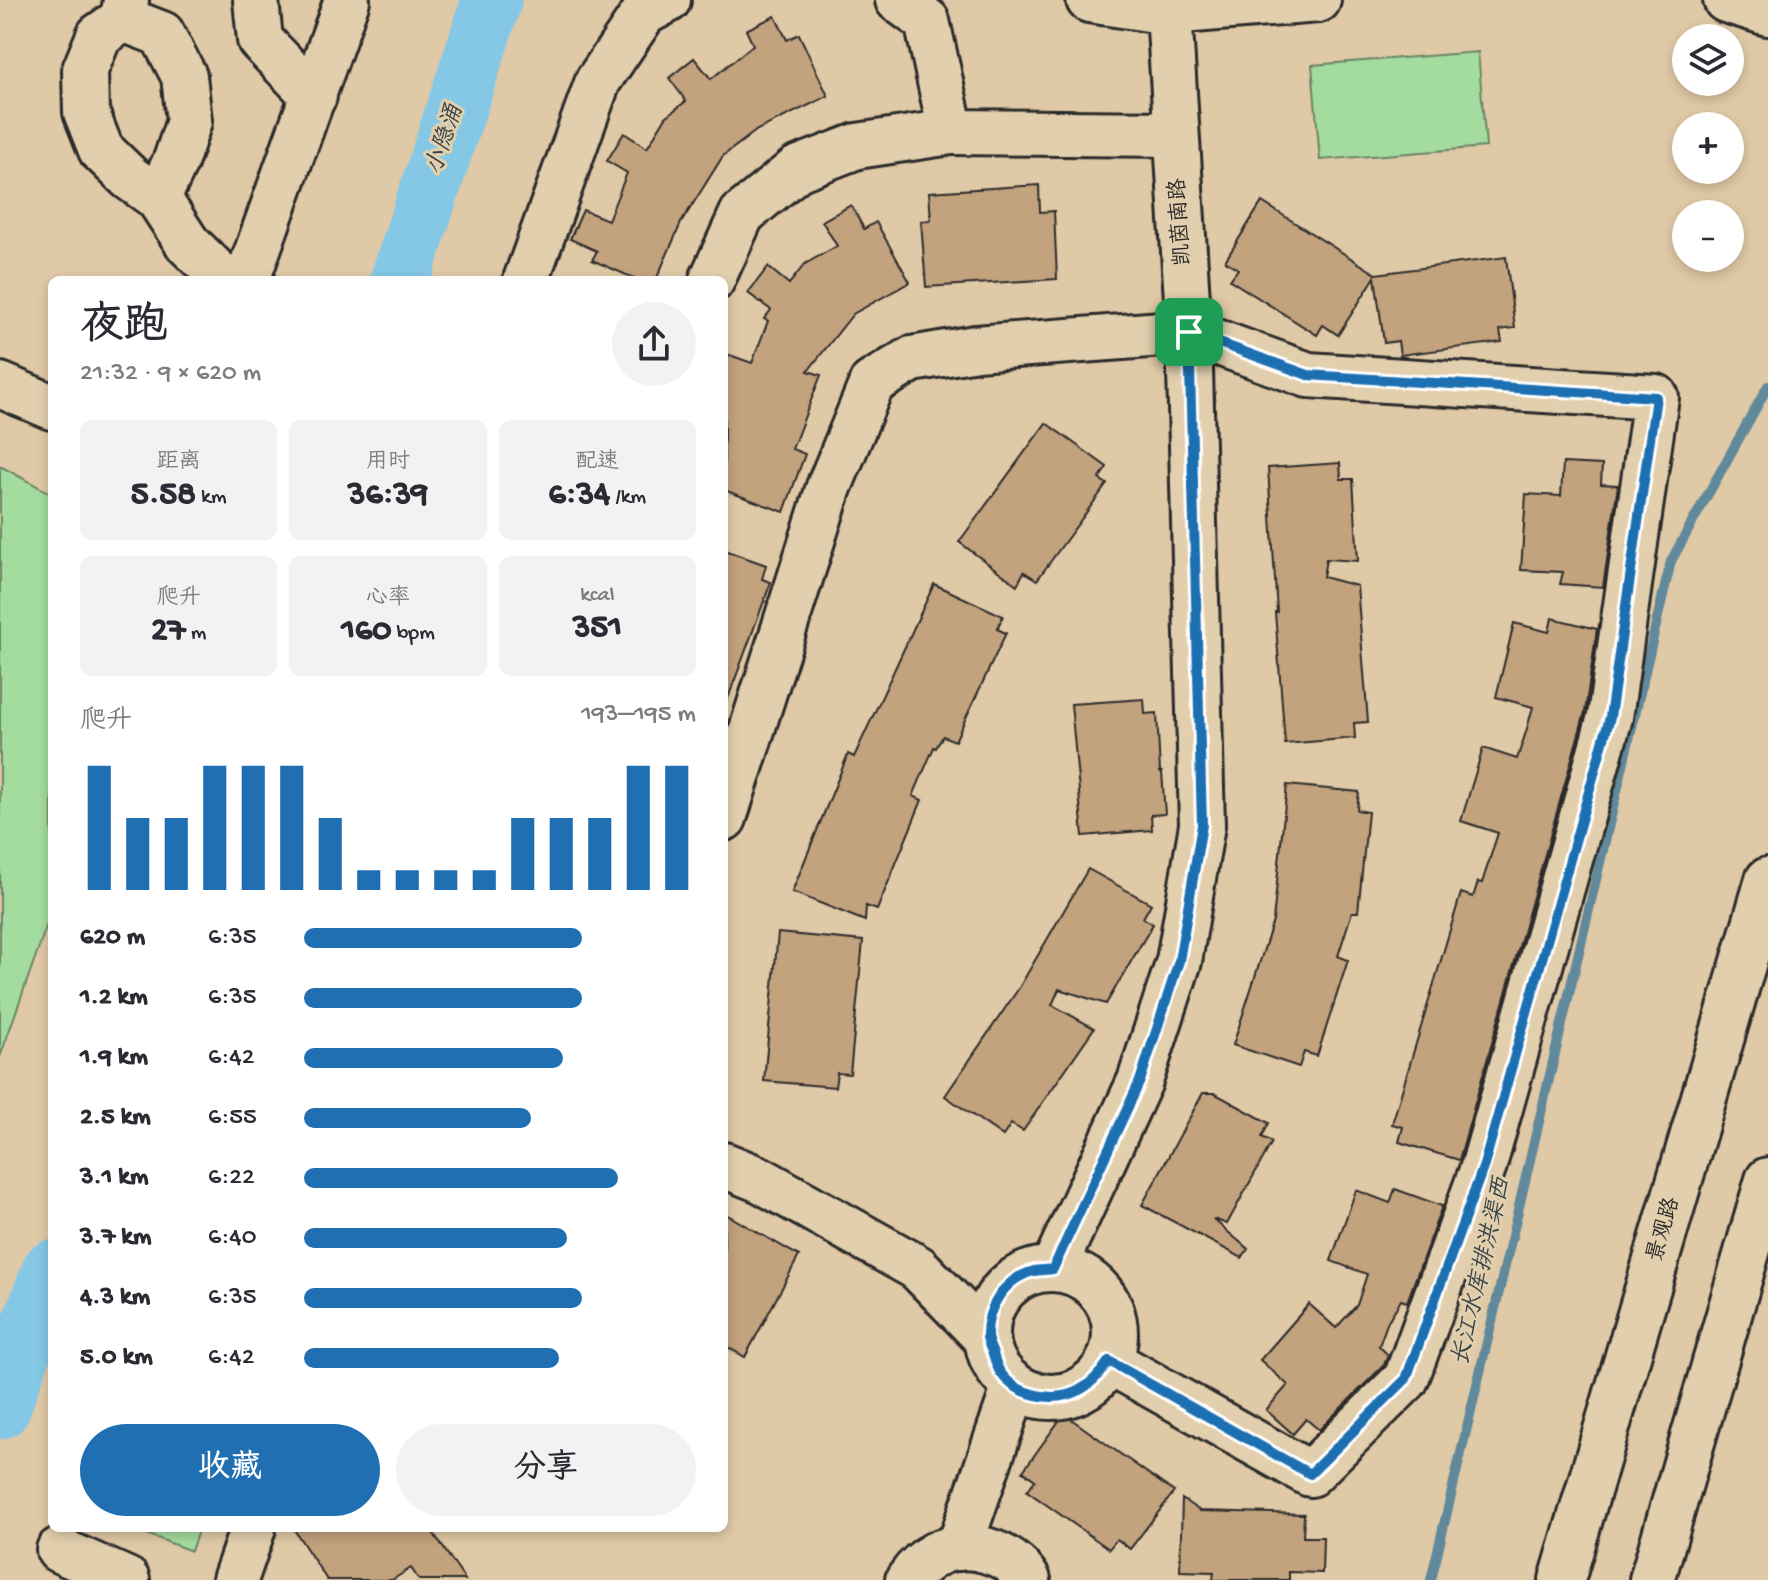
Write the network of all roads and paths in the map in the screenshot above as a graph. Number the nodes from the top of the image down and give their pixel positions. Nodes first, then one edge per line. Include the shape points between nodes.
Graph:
1 (256, 0) edge
2 (347, 0) edge
3 (668, 0) edge
4 (898, 0) edge
5 (1089, 0) edge
6 (1318, 0) edge
7 (1726, 0) edge
8 (124, 9) edge
9 (1169, 12) junction
10 (1768, 13) edge
11 (314, 96) junction
12 (951, 132) junction
13 (1176, 134) junction
14 (158, 198) junction
15 (221, 276) edge
16 (248, 276) edge
17 (527, 276) edge
18 (714, 276) edge
19 (1189, 332) junction
20 (0, 385) edge
21 (48, 405) edge
22 (728, 805) edge
23 (1768, 880) edge
24 (728, 1167) edge
25 (1768, 1180) edge
26 (1053, 1269) junction
27 (987, 1339) junction
28 (1109, 1361) junction
29 (1015, 1386) junction
30 (252, 1532) edge
31 (959, 1548) junction
32 (58, 1553) edge
33 (127, 1580) edge
34 (235, 1580) edge
35 (908, 1580) edge
36 (1028, 1580) edge
37 (1562, 1580) edge
38 (1652, 1580) edge

1 - 11 street via 260,40
2 - 11 street
3 - 17 street via 644,13 598,81
4 - 12 street via 927,21
5 - 9 street
6 - 9 street
7 - 10 street
8 - 14 street via 162,34 184,76 189,121
8 - 14 street via 99,36 85,70 86,112 101,150
9 - 13 street, 凯茵南路
11 - 16 street
12 - 13 street
12 - 18 street via 857,146 797,169 742,214
13 - 19 street, 凯茵南路
14 - 15 street via 188,244
19 - 22 street via 976,348 912,359 872,383 829,487
19 - 26 street, 凯茵南路 via 1202,825 1179,961 1140,1081
19 - 28 street via 1308,375 1656,397 1610,717 1484,1165 1406,1379 1310,1474
20 - 21 street
23 - 37 street, 景观路
24 - 27 street via 918,1268
25 - 38 street
26 - 27 street via 1032,1272 999,1295 989,1314
26 - 28 street via 1091,1283 1106,1298 1115,1340
27 - 29 street via 1000,1372
28 - 29 street via 1096,1379 1057,1397
29 - 31 street
30 - 34 street
31 - 35 street via 937,1554
31 - 36 street via 1005,1557
32 - 33 street

